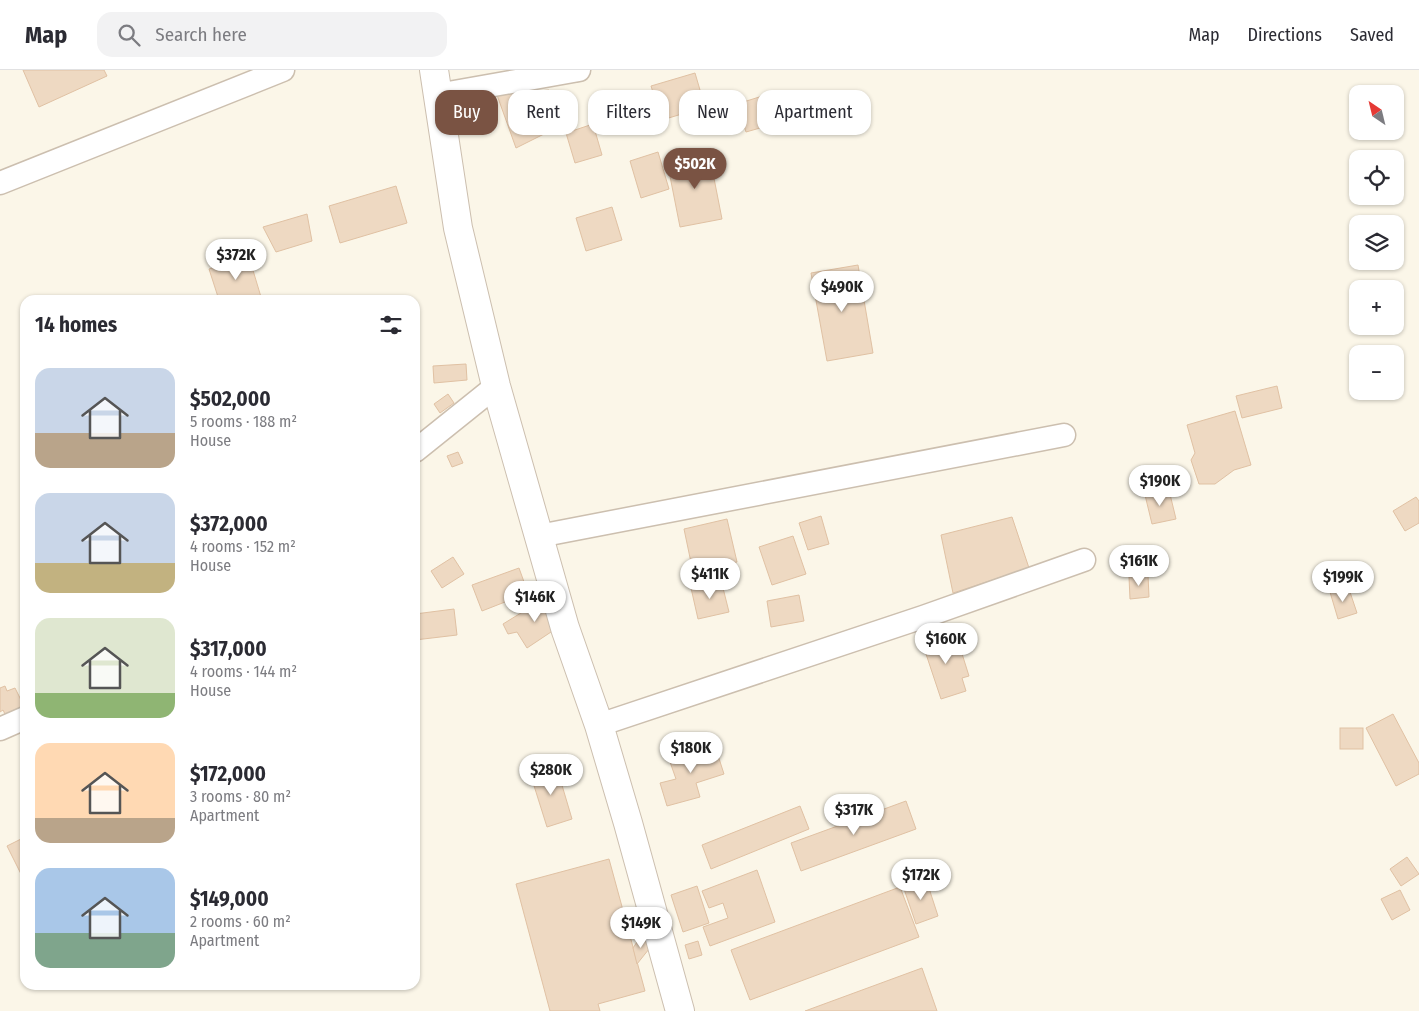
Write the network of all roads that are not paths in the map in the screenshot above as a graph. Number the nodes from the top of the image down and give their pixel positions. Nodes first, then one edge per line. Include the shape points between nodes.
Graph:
1 (283, 70) edge
2 (579, 70) edge
3 (435, 82) edge
4 (0, 183) edge
5 (496, 386) junction
6 (1064, 435) dead end
7 (420, 448) edge
8 (540, 536) junction
9 (1084, 560) dead end
10 (20, 720) edge
11 (600, 725) junction
12 (0, 729) edge
13 (680, 1011) edge

1 - 4 street
2 - 3 street
3 - 5 street via 458,228
5 - 7 street
5 - 8 street
6 - 8 street
8 - 11 street via 565,628
9 - 11 street
10 - 12 street
11 - 13 street

